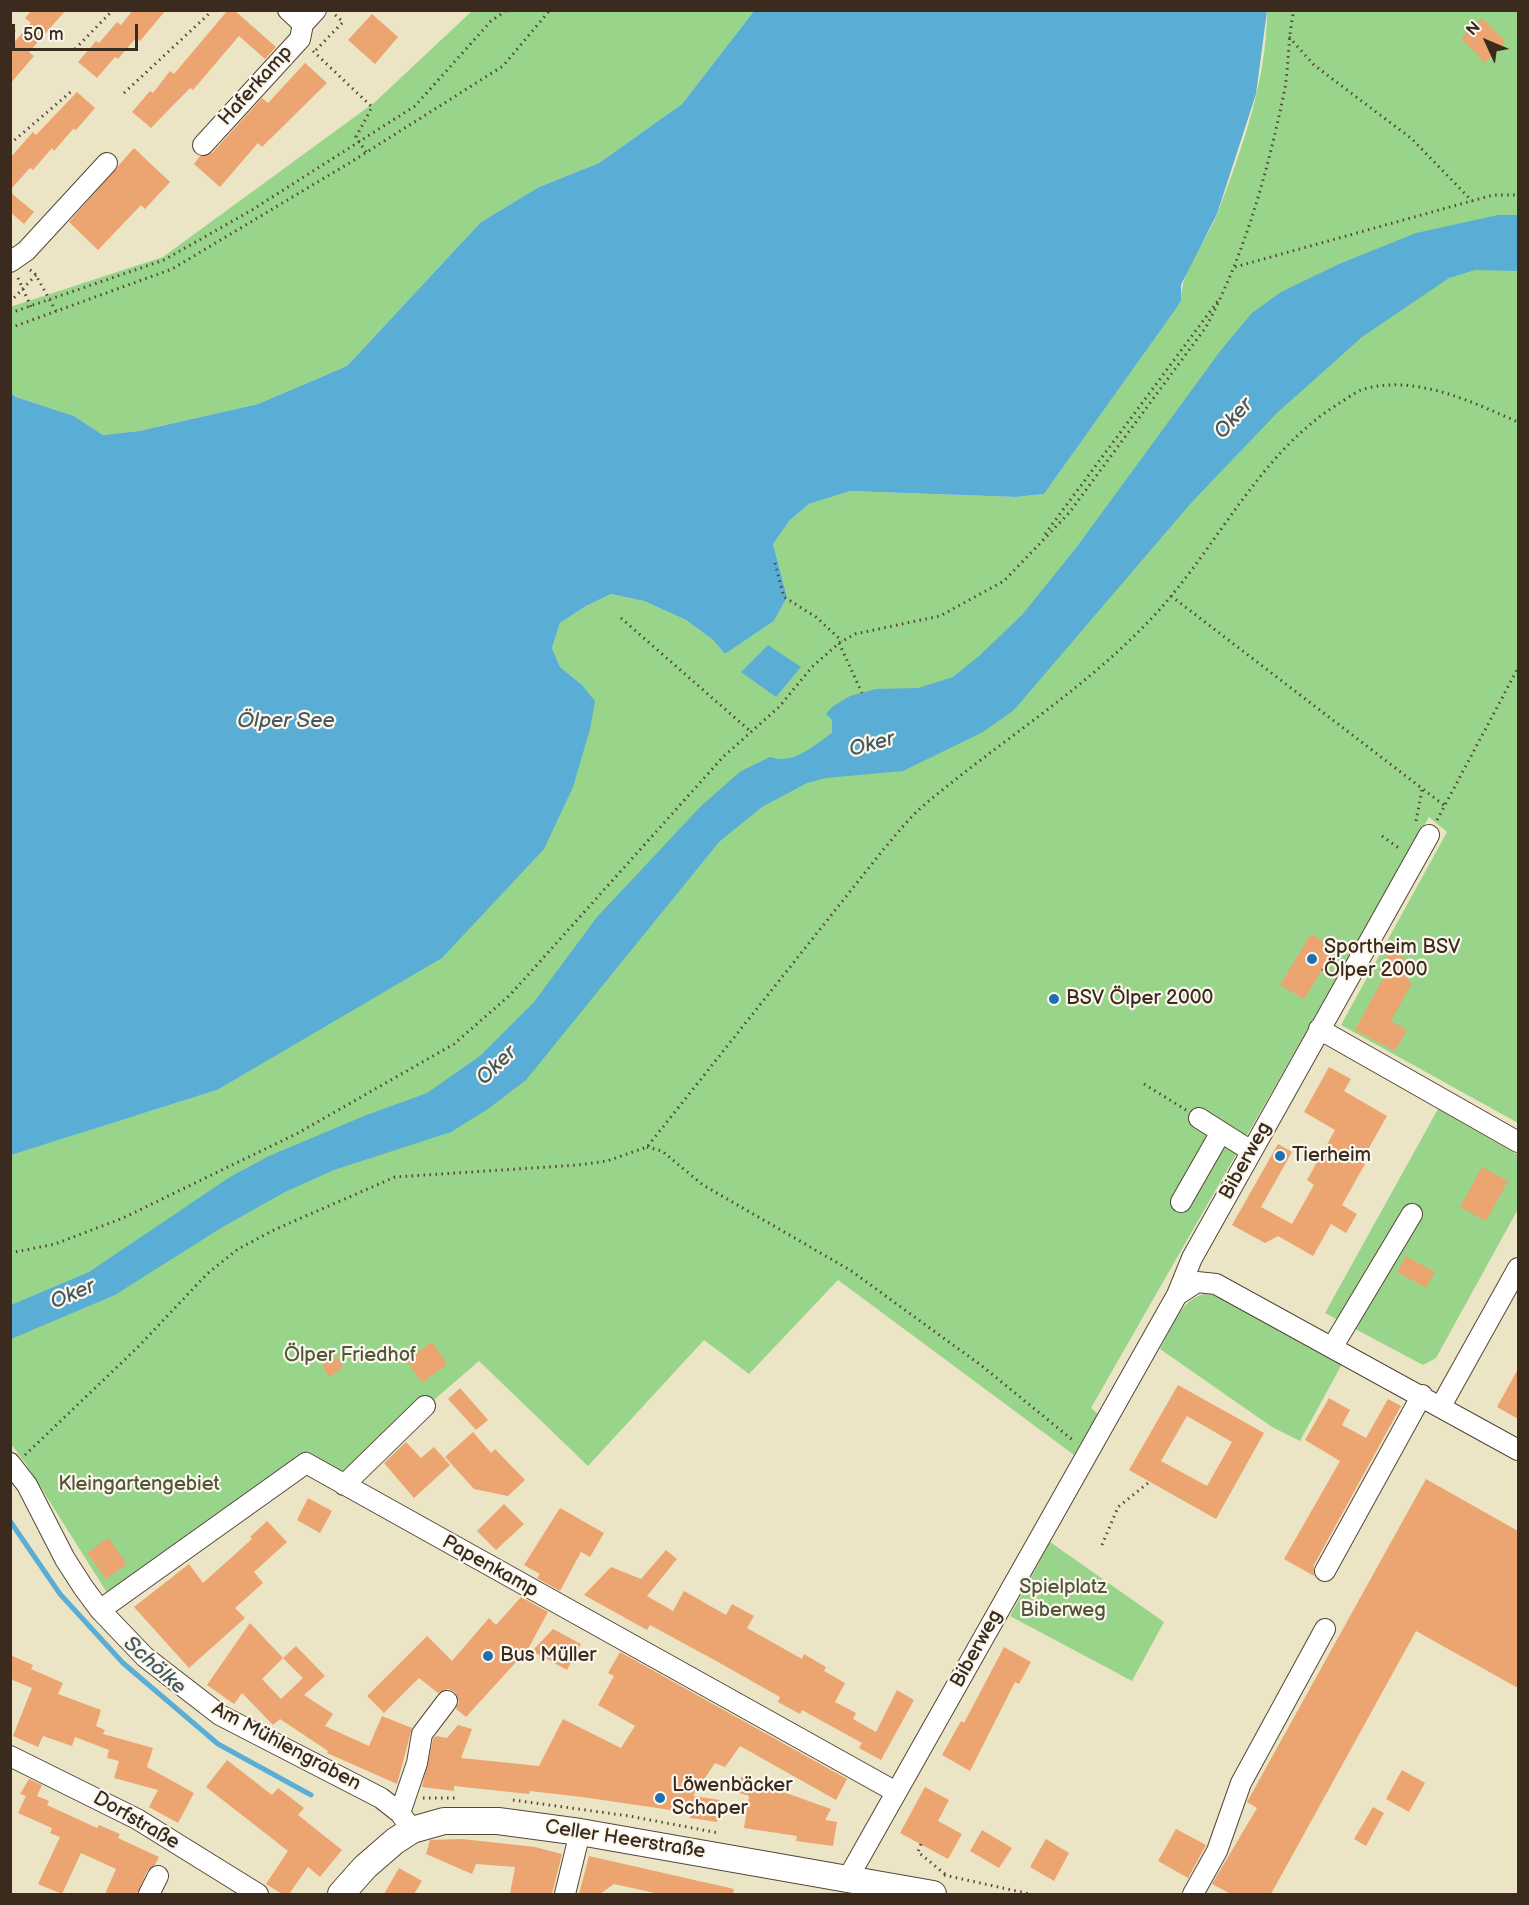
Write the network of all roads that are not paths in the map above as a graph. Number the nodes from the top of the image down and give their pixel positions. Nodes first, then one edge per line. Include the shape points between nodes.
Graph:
1 (288, 10) edge
2 (309, 17) edge
3 (203, 145) dead end
4 (106, 163) dead end
5 (11, 263) edge
6 (1429, 835) road end
7 (1319, 1029) junction
8 (1199, 1118) dead end
9 (1221, 1132) junction
10 (1518, 1142) edge
11 (1251, 1151) junction
12 (1181, 1202) dead end
13 (1412, 1214) dead end
14 (1517, 1275) edge
15 (1177, 1295) junction
16 (1333, 1346) junction
17 (1422, 1395) junction
18 (425, 1406) dead end
19 (1441, 1406) junction
20 (1518, 1450) edge
21 (11, 1464) edge
22 (344, 1485) junction
23 (1325, 1571) dead end
24 (100, 1610) junction
25 (1325, 1629) dead end
26 (447, 1701) dead end
27 (10, 1756) edge
28 (896, 1792) junction
29 (406, 1821) junction
30 (580, 1832) junction
31 (158, 1876) dead end
32 (848, 1878) junction
33 (940, 1885) edge
34 (149, 1894) edge
35 (258, 1894) edge
36 (341, 1894) edge
37 (565, 1894) edge
38 (1193, 1894) edge

1 - 2 street, Haferkamp
2 - 3 street, Haferkamp via 300,39
4 - 5 street via 26,252
6 - 7 street, Biberweg
7 - 10 street
7 - 11 street, Biberweg
8 - 9 street
9 - 11 street
9 - 12 street
11 - 15 street, Biberweg via 1192,1258
13 - 16 street
14 - 19 street
15 - 16 street via 1197,1282 1216,1284
15 - 28 street, Biberweg
16 - 17 street
17 - 19 street
17 - 23 street
18 - 22 street
19 - 20 street
21 - 24 street, Am Mühlengraben via 27,1485 65,1559
22 - 24 street, Papenkamp via 306,1463
22 - 28 street, Papenkamp
24 - 29 street, Am Mühlengraben via 145,1657 220,1715 381,1798
25 - 38 street via 1241,1783 1217,1851
26 - 29 street via 422,1734
27 - 35 street, Dorfstraße via 137,1819
28 - 32 street, Biberweg
29 - 30 main road, Celler Heerstraße via 488,1821
29 - 36 main road, Celler Heerstraße
30 - 32 main road, Celler Heerstraße
30 - 37 street
31 - 34 street
32 - 33 main road, Celler Heerstraße

